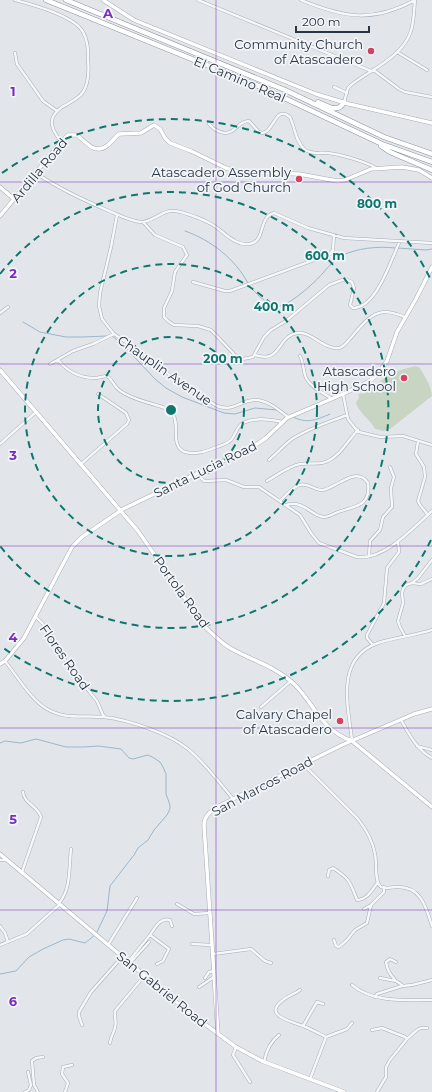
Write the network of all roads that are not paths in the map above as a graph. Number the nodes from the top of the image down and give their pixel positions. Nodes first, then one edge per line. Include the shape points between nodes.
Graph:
1 (16, 0) edge
2 (43, 0) edge
3 (46, 0) edge
4 (66, 0) edge
5 (103, 0) edge
6 (198, 0) edge
7 (301, 0) edge
8 (415, 0) edge
9 (54, 3) junction
10 (397, 52) junction
11 (16, 53) dead end
12 (428, 70) dead end
13 (371, 71) junction
14 (334, 87) dead end
15 (347, 93) junction
16 (432, 97) edge
17 (311, 102) junction
18 (344, 102) junction
19 (57, 111) junction
20 (432, 123) edge
21 (209, 124) dead end
22 (366, 137) junction
23 (61, 142) junction
24 (432, 154) edge
25 (432, 162) edge
26 (376, 168) junction
27 (432, 170) edge
28 (36, 173) junction
29 (432, 178) edge
30 (0, 187) edge
31 (14, 199) junction
32 (117, 215) junction
33 (0, 216) edge
34 (143, 222) junction
35 (334, 235) junction
36 (400, 241) junction
37 (432, 243) edge
38 (432, 268) edge
39 (193, 282) dead end
40 (8, 307) dead end
41 (0, 313) edge
42 (405, 317) junction
43 (114, 334) junction
44 (255, 356) junction
45 (300, 356) dead end
46 (58, 360) junction
47 (50, 364) dead end
48 (0, 370) edge
49 (98, 394) dead end
50 (343, 394) junction
51 (332, 399) junction
52 (36, 412) junction
53 (347, 415) junction
54 (288, 417) junction
55 (282, 422) junction
56 (358, 430) junction
57 (418, 441) junction
58 (0, 444) edge
59 (432, 445) edge
60 (269, 460) dead end
61 (81, 464) junction
62 (390, 467) dead end
63 (197, 474) junction
64 (267, 481) dead end
65 (280, 501) junction
66 (286, 506) junction
67 (121, 511) junction
68 (432, 511) edge
69 (428, 515) junction
70 (398, 541) junction
71 (369, 556) junction
72 (432, 560) edge
73 (432, 579) edge
74 (412, 583) junction
75 (36, 617) junction
76 (432, 630) edge
77 (405, 636) junction
78 (372, 645) junction
79 (5, 661) junction
80 (0, 664) edge
81 (291, 681) junction
82 (261, 707) dead end
83 (432, 709) edge
84 (106, 717) junction
85 (401, 720) junction
86 (352, 741) junction
87 (417, 746) junction
88 (432, 750) edge
89 (432, 758) edge
90 (303, 764) junction
91 (23, 792) dead end
92 (233, 799) junction
93 (432, 807) edge
94 (71, 849) dead end
95 (0, 854) edge
96 (0, 860) edge
97 (7, 860) junction
98 (22, 872) junction
99 (328, 876) dead end
100 (378, 882) junction
101 (384, 888) junction
102 (137, 898) dead end
103 (59, 904) junction
104 (177, 904) dead end
105 (371, 905) junction
106 (364, 909) dead end
107 (210, 913) junction
108 (0, 926) edge
109 (172, 926) dead end
110 (432, 926) edge
111 (150, 935) junction
112 (334, 940) dead end
113 (8, 942) junction
114 (149, 942) dead end
115 (0, 944) edge
116 (192, 944) dead end
117 (212, 945) junction
118 (108, 946) junction
119 (213, 954) junction
120 (122, 957) junction
121 (396, 962) dead end
122 (129, 963) junction
123 (271, 963) dead end
124 (157, 964) dead end
125 (214, 971) junction
126 (144, 976) junction
127 (214, 977) junction
128 (205, 978) dead end
129 (380, 978) dead end
130 (432, 980) edge
131 (396, 981) junction
132 (352, 985) dead end
133 (402, 986) junction
134 (199, 987) dead end
135 (300, 990) dead end
136 (375, 997) junction
137 (432, 1000) edge
138 (322, 1004) dead end
139 (352, 1024) dead end
140 (82, 1025) dead end
141 (303, 1026) junction
142 (428, 1028) dead end
143 (372, 1030) dead end
144 (218, 1034) junction
145 (279, 1035) dead end
146 (326, 1037) junction
147 (407, 1039) junction
148 (110, 1043) dead end
149 (236, 1047) junction
150 (43, 1057) dead end
151 (264, 1062) junction
152 (72, 1066) dead end
153 (28, 1072) dead end
154 (310, 1079) junction
155 (250, 1082) dead end
156 (25, 1092) edge
157 (38, 1092) edge
158 (65, 1092) edge
159 (344, 1092) edge
160 (377, 1092) edge

1 - 19 street via 69,19 85,36 89,63 84,92
2 - 9 highway
3 - 9 highway, El Camino Real
4 - 17 highway, El Camino Real
5 - 18 street, El Camino Real via 138,22 316,94
6 - 13 street
7 - 8 street via 338,13 362,15 389,12
8 - 10 street via 412,30
9 - 22 highway, El Camino Real via 275,93
10 - 12 street
10 - 13 street
11 - 19 street via 16,62 21,70 43,101
13 - 15 street via 351,85
13 - 16 street via 375,71 406,92
14 - 15 street
15 - 18 street
17 - 18 highway via 319,102 335,109 340,108
17 - 24 highway, El Camino Real via 384,137
18 - 20 street, El Camino Real
19 - 23 street via 52,125
21 - 26 street via 215,130 226,133 249,121 259,132 266,133 277,117 285,114 290,117 298,140 308,152 330,153
22 - 25 highway, El Camino Real
22 - 27 highway via 390,152
23 - 26 street, Ardilla Road via 68,135 74,134 89,147 100,149 120,134 141,133 155,125 170,143 238,172 299,174 337,181
23 - 28 street, Ardilla Road
26 - 29 street, Ardilla Road via 413,168 423,171
28 - 31 street, Ardilla Road
28 - 32 street via 68,194
30 - 31 street
31 - 33 street, Ardilla Road
32 - 34 street
32 - 43 street, Chauplin Avenue via 99,303 102,319
34 - 35 street via 174,210 206,221 233,239 248,245 257,240 266,218 274,213 308,228
34 - 44 street via 155,235 183,247 187,255 174,275 172,291 164,308 163,314 166,319 174,325 198,326 211,330 241,358
35 - 36 street via 363,240
35 - 39 street via 333,250 330,254 230,291
36 - 37 street
36 - 44 street via 379,288 360,307 353,308 350,305 354,288 352,282 345,279 333,284 271,330 262,340
38 - 42 street, Santa Lucia Road
40 - 41 street
42 - 44 street via 385,312 373,317 341,347 335,348 318,342 311,336 299,332 286,339 274,354
42 - 50 street, Santa Lucia Road via 382,370 372,379
43 - 46 street
43 - 54 street, Chauplin Avenue via 173,378 217,406 230,408 258,400
45 - 51 street via 310,384
46 - 47 street
46 - 55 street via 63,366 83,377 108,376 123,392 171,412 177,424 176,441 185,452 205,452 226,444 232,439 238,427 247,422 258,419
48 - 52 street, Portola Road
49 - 61 street via 126,413 129,420
50 - 51 street, Santa Lucia Road
50 - 53 street
51 - 54 street, Santa Lucia Road
52 - 58 street
52 - 61 street, Portola Road
53 - 56 street
53 - 60 street via 298,436
54 - 55 street, Santa Lucia Road
55 - 63 street, Santa Lucia Road via 254,446
56 - 57 street via 373,436 403,436
56 - 64 street via 330,460 320,464 296,465
57 - 59 street
57 - 69 street via 416,454 424,467 425,477 418,501
61 - 67 street, Portola Road
62 - 71 street via 394,480 391,488 393,505 383,517 380,530 370,540
63 - 65 street via 204,480 226,480 244,487 259,487
63 - 67 street, Santa Lucia Road
65 - 66 street
65 - 66 street via 293,489 302,485 324,490 356,476 368,483 367,497 362,504 328,517 320,516 303,506
66 - 71 street via 301,517 319,543 361,558
67 - 75 street, Santa Lucia Road via 74,545
67 - 81 street, Portola Road via 146,541 204,626 227,646 274,669
68 - 69 street
69 - 70 street
70 - 71 street
70 - 78 street via 399,552 387,568 384,603 367,635
72 - 74 street
73 - 74 street via 421,584
74 - 77 street via 403,589 403,603 398,618
75 - 79 street, Santa Lucia Road via 24,638
75 - 84 street, Flores Road via 47,628 68,665 97,701 103,716
76 - 77 street
77 - 78 street
78 - 86 street via 356,657 348,673 347,696
79 - 80 street, Santa Lucia Road
79 - 84 street via 32,695 49,710 76,717
81 - 82 street
81 - 86 street, Portola Road via 328,727
83 - 85 street, San Marcos Road
84 - 92 street via 134,723 165,735 182,745 198,759
85 - 86 street, San Marcos Road
85 - 87 street
86 - 90 street, San Marcos Road
86 - 93 street, Portola Road
87 - 88 street
87 - 89 street
90 - 92 street, San Marcos Road
90 - 100 street via 362,825 375,852
91 - 98 street via 27,802 41,817
92 - 107 street, San Marcos Road via 207,815 204,823
94 - 103 street via 67,888
95 - 97 street, San Gabriel Road
96 - 97 street
97 - 98 street, San Gabriel Road
98 - 103 street, San Gabriel Road
99 - 100 street via 329,870 333,868 344,875 350,882 357,900 364,899
100 - 101 street
101 - 105 street via 384,892
101 - 110 street via 402,887 414,891 423,899
102 - 118 street
103 - 113 street via 27,934
103 - 118 street, San Gabriel Road
104 - 107 street via 194,914
105 - 106 street
105 - 112 street via 367,924 356,930 339,947
107 - 117 street, San Marcos Road
108 - 113 street
109 - 111 street via 166,918 160,921
111 - 122 street
111 - 124 street via 169,950 163,961
113 - 115 street
114 - 122 street
116 - 117 street
117 - 119 street, San Marcos Road
118 - 120 street, San Gabriel Road
119 - 123 street via 251,949
119 - 125 street, San Marcos Road
120 - 122 street, San Gabriel Road
120 - 140 street via 91,992 79,1012
121 - 131 street via 390,959 386,962 386,968
122 - 126 street, San Gabriel Road
125 - 127 street, San Marcos Road
125 - 128 street via 209,972
126 - 144 street, San Gabriel Road
126 - 148 street via 115,1010 115,1029 110,1036
127 - 134 street
127 - 144 street, San Marcos Road
129 - 131 street
130 - 133 street
131 - 133 street
132 - 136 street via 360,992
133 - 136 street via 377,994
135 - 141 street via 290,994 275,1008 282,1018
136 - 137 street
138 - 141 street via 317,1002
139 - 146 street via 347,1029
141 - 146 street
142 - 147 street via 417,1030
143 - 147 street via 382,1028
144 - 149 street, San Gabriel Road
145 - 151 street via 270,1044
146 - 154 street
147 - 160 street via 386,1067 386,1077
149 - 151 street, San Gabriel Road
149 - 155 street via 233,1055
150 - 157 street via 32,1061 34,1085
151 - 154 street, San Gabriel Road
152 - 158 street via 63,1067 62,1074 68,1083
153 - 156 street via 30,1085 29,1090
154 - 159 street, San Gabriel Road

